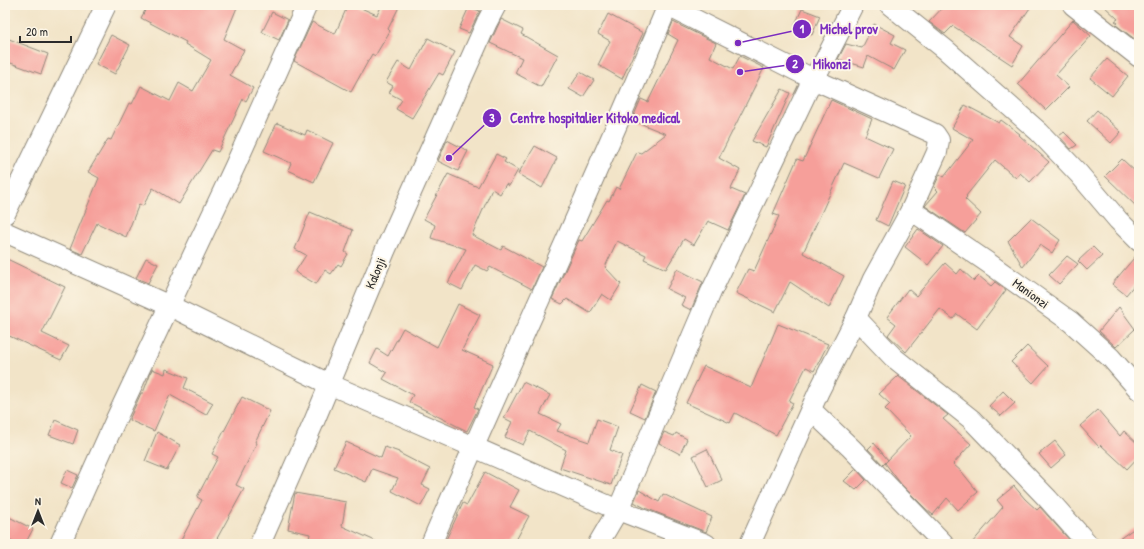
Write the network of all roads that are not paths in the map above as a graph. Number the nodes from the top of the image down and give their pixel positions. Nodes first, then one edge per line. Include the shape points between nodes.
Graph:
1 (106, 5) edge
2 (307, 5) edge
3 (496, 5) edge
4 (668, 5) edge
5 (853, 5) edge
6 (890, 5) edge
7 (1073, 5) edge
8 (1139, 57) edge
9 (813, 79) junction
10 (911, 210) junction
11 (5, 214) edge
12 (5, 232) edge
13 (1139, 241) edge
14 (170, 306) junction
15 (856, 318) junction
16 (329, 384) junction
17 (1139, 390) edge
18 (810, 410) junction
19 (473, 446) junction
20 (618, 510) junction
21 (60, 544) edge
22 (260, 544) edge
23 (431, 544) edge
24 (598, 544) edge
25 (706, 544) edge
26 (750, 544) edge
27 (944, 544) edge
28 (1088, 544) edge

1 - 11 street
2 - 14 street
3 - 16 street, Kalonji via 385,251
4 - 9 street
4 - 19 street via 573,226
5 - 9 street
6 - 13 street via 946,50 1039,132
7 - 8 street
9 - 10 street via 935,134 939,140 937,152
9 - 20 street via 711,292
10 - 15 street via 873,279
10 - 17 street, Manionzi via 1071,322 1111,358
12 - 14 street
14 - 16 street
14 - 21 street
15 - 18 street
15 - 28 street via 893,357 972,419
16 - 19 street
16 - 22 street, Kalonji
18 - 26 street
18 - 27 street via 851,448
19 - 20 street
19 - 23 street
20 - 24 street
20 - 25 street

